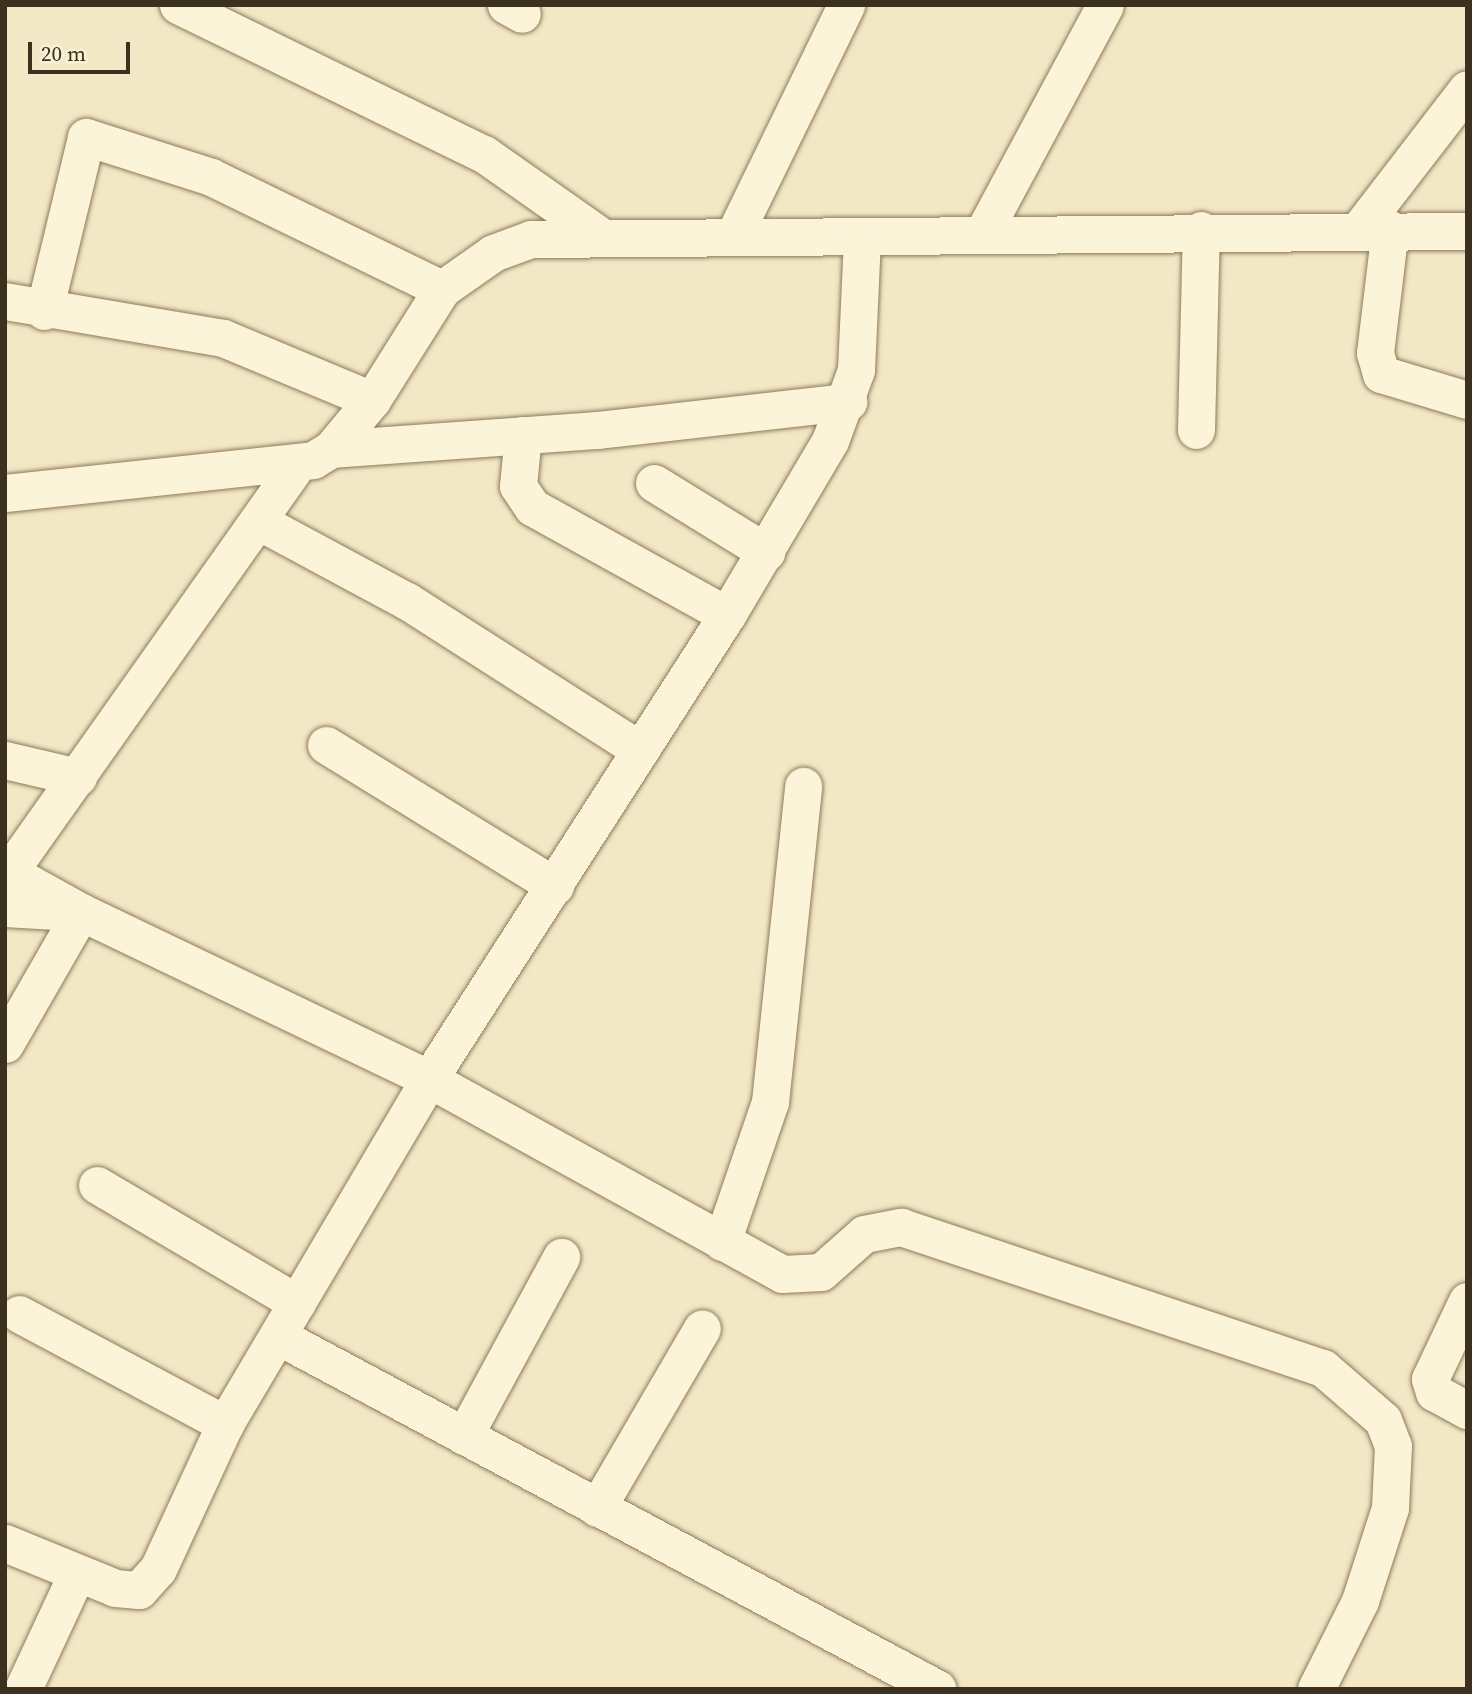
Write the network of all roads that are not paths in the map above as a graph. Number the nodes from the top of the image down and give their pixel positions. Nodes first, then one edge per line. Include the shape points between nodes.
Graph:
1 (178, 5) edge
2 (846, 5) edge
3 (1105, 5) edge
4 (1467, 89) edge
5 (1375, 229) junction
6 (1201, 230) junction
7 (984, 231) junction
8 (1467, 231) edge
9 (735, 233) junction
10 (598, 234) junction
11 (862, 239) junction
12 (442, 289) junction
13 (5, 301) edge
14 (44, 312) junction
15 (372, 400) junction
16 (1467, 400) edge
17 (848, 402) junction
18 (1196, 430) dead end
19 (523, 435) junction
20 (315, 455) junction
21 (654, 483) dead end
22 (5, 493) edge
23 (260, 522) junction
24 (766, 552) junction
25 (727, 615) junction
26 (326, 745) dead end
27 (640, 750) junction
28 (5, 760) edge
29 (78, 777) junction
30 (803, 786) dead end
31 (555, 887) junction
32 (5, 908) edge
33 (81, 912) junction
34 (5, 1044) edge
35 (429, 1079) junction
36 (97, 1185) dead end
37 (722, 1242) junction
38 (561, 1257) dead end
39 (1467, 1301) edge
40 (297, 1303) junction
41 (19, 1314) dead end
42 (702, 1328) dead end
43 (278, 1336) junction
44 (1467, 1410) edge
45 (225, 1424) junction
46 (464, 1436) junction
47 (597, 1508) junction
48 (5, 1543) edge
49 (78, 1573) junction
50 (23, 1689) edge
51 (938, 1689) edge
52 (1316, 1689) edge

1 - 10 street via 484,154
2 - 9 street
3 - 7 street
4 - 5 street
5 - 6 street
5 - 8 street
5 - 16 street via 1375,353 1381,374
6 - 7 street
6 - 18 street
7 - 11 street
9 - 10 street
9 - 11 street
10 - 12 street via 531,239 493,253
11 - 17 street via 856,370
12 - 14 street via 211,177 86,137
12 - 15 street
13 - 14 street
14 - 15 street via 223,338
15 - 20 street
17 - 19 street
17 - 24 street
19 - 20 street
19 - 25 street via 518,486 533,507
20 - 22 street
20 - 23 street
21 - 24 street
23 - 27 street via 407,601
23 - 29 street
24 - 25 street
25 - 27 street
26 - 31 street
27 - 31 street
28 - 29 street
29 - 33 street via 9,872
30 - 37 street via 770,1102
31 - 35 street
32 - 33 street
33 - 34 street
33 - 35 street
35 - 37 street
35 - 40 street
36 - 40 street
37 - 52 street via 802,1278 821,1272 864,1234 901,1227 1332,1375 1383,1420 1393,1446 1390,1508 1360,1601
38 - 46 street
39 - 44 street via 1430,1378 1434,1392
40 - 43 street
41 - 45 street
42 - 47 street
43 - 45 street
43 - 46 street
45 - 49 street via 158,1569 139,1590
46 - 47 street
47 - 51 street
48 - 49 street
49 - 50 street

